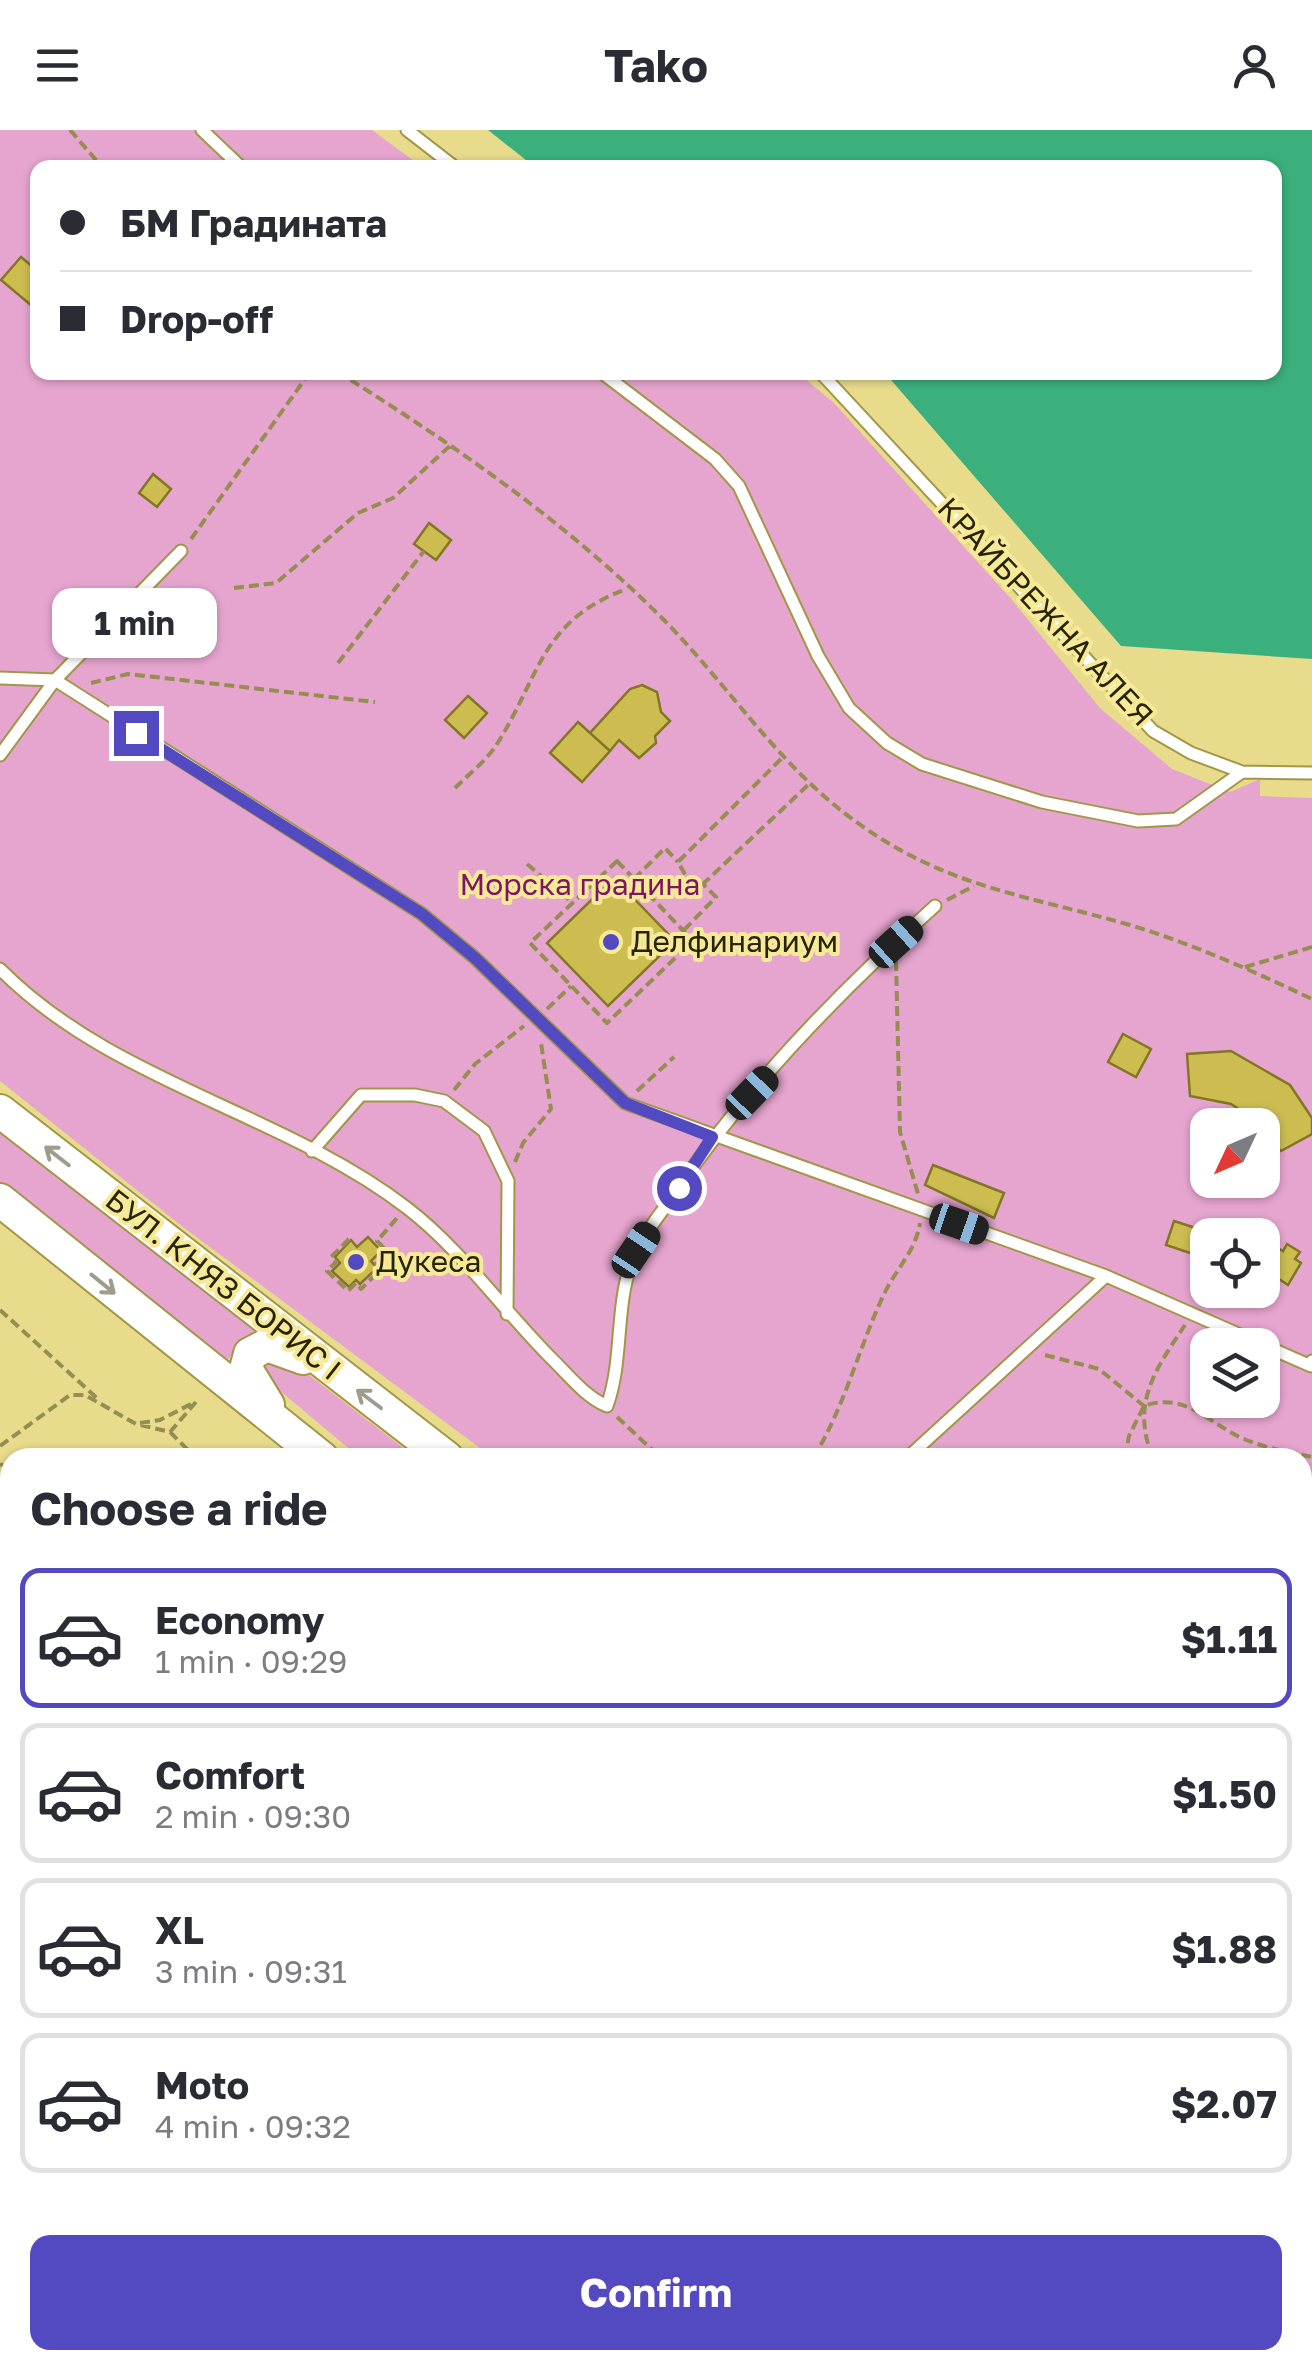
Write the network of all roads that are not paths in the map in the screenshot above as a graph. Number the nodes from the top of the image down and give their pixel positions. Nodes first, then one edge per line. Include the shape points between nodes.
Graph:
1 (202, 130) edge
2 (407, 130) edge
3 (234, 160) edge
4 (446, 160) edge
5 (611, 380) edge
6 (828, 380) edge
7 (181, 551) road end
8 (0, 678) edge
9 (56, 680) junction
10 (0, 754) edge
11 (1242, 772) junction
12 (1312, 772) edge
13 (935, 906) road end
14 (0, 969) edge
15 (0, 1111) edge
16 (712, 1137) junction
17 (312, 1151) junction
18 (0, 1200) edge
19 (1106, 1276) junction
20 (507, 1314) junction
21 (1312, 1360) edge
22 (334, 1372) junction
23 (285, 1429) junction
24 (309, 1448) edge
25 (434, 1448) edge
26 (918, 1448) edge

1 - 3 lane
2 - 4 lane
5 - 11 lane via 715,459 739,486 818,656 849,708 887,743 922,764 1042,802 1138,821 1176,819
6 - 11 lane, КРАЙБРЕЖНА АЛЕЯ via 1123,704 1152,731
7 - 9 lane
8 - 9 lane
9 - 10 lane
9 - 16 lane via 422,914 625,1103
11 - 12 lane, КРАЙБРЕЖНА АЛЕЯ
13 - 16 lane
14 - 17 lane via 85,1035
22 -> 15 main road, БУЛ. КНЯЗ БОРИС I
16 - 19 lane
16 - 20 lane via 636,1250 606,1406
17 - 20 lane via 364,1177 427,1224
17 - 20 lane via 361,1095 444,1102 484,1130 508,1181
18 -> 23 main road
19 - 21 lane via 1311,1366
19 - 26 lane
22 - 23 main road via 278,1348 256,1347 246,1370
25 -> 22 main road, БУЛ. КНЯЗ БОРИС I
23 - 24 main road

